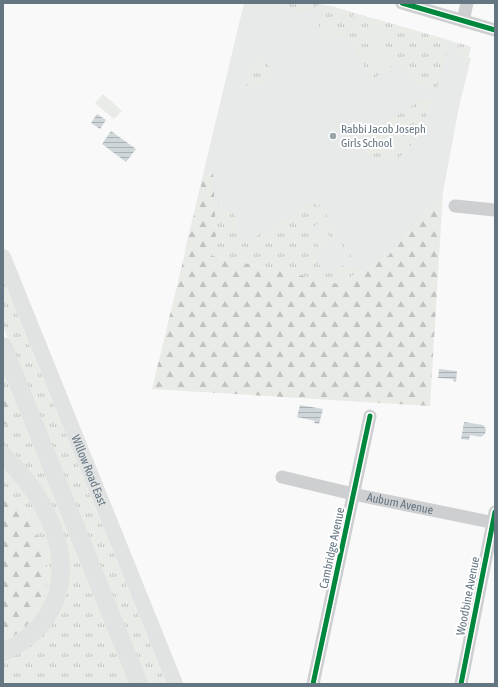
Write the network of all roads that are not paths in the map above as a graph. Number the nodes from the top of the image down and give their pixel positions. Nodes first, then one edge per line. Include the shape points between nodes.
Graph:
1 (402, 3) edge
2 (468, 3) edge
3 (463, 21) junction
4 (495, 30) edge
5 (454, 206) dead end
6 (495, 210) edge
7 (3, 257) edge
8 (3, 346) edge
9 (370, 416) dead end
10 (3, 455) edge
11 (282, 477) dead end
12 (353, 494) junction
13 (494, 519) edge
14 (3, 652) edge
15 (139, 684) edge
16 (175, 684) edge
17 (313, 684) edge
18 (461, 684) edge

1 - 3 street
2 - 3 street
3 - 4 street
5 - 6 street
7 - 16 main road, Willow Road East
8 - 15 highway
9 - 12 street, Cambridge Avenue
10 - 14 highway via 42,503 60,552 61,573 58,593 46,618 33,634
11 - 12 street, Auburn Avenue
12 - 13 street, Auburn Avenue
12 - 17 street, Cambridge Avenue
13 - 18 street, Woodbine Avenue

